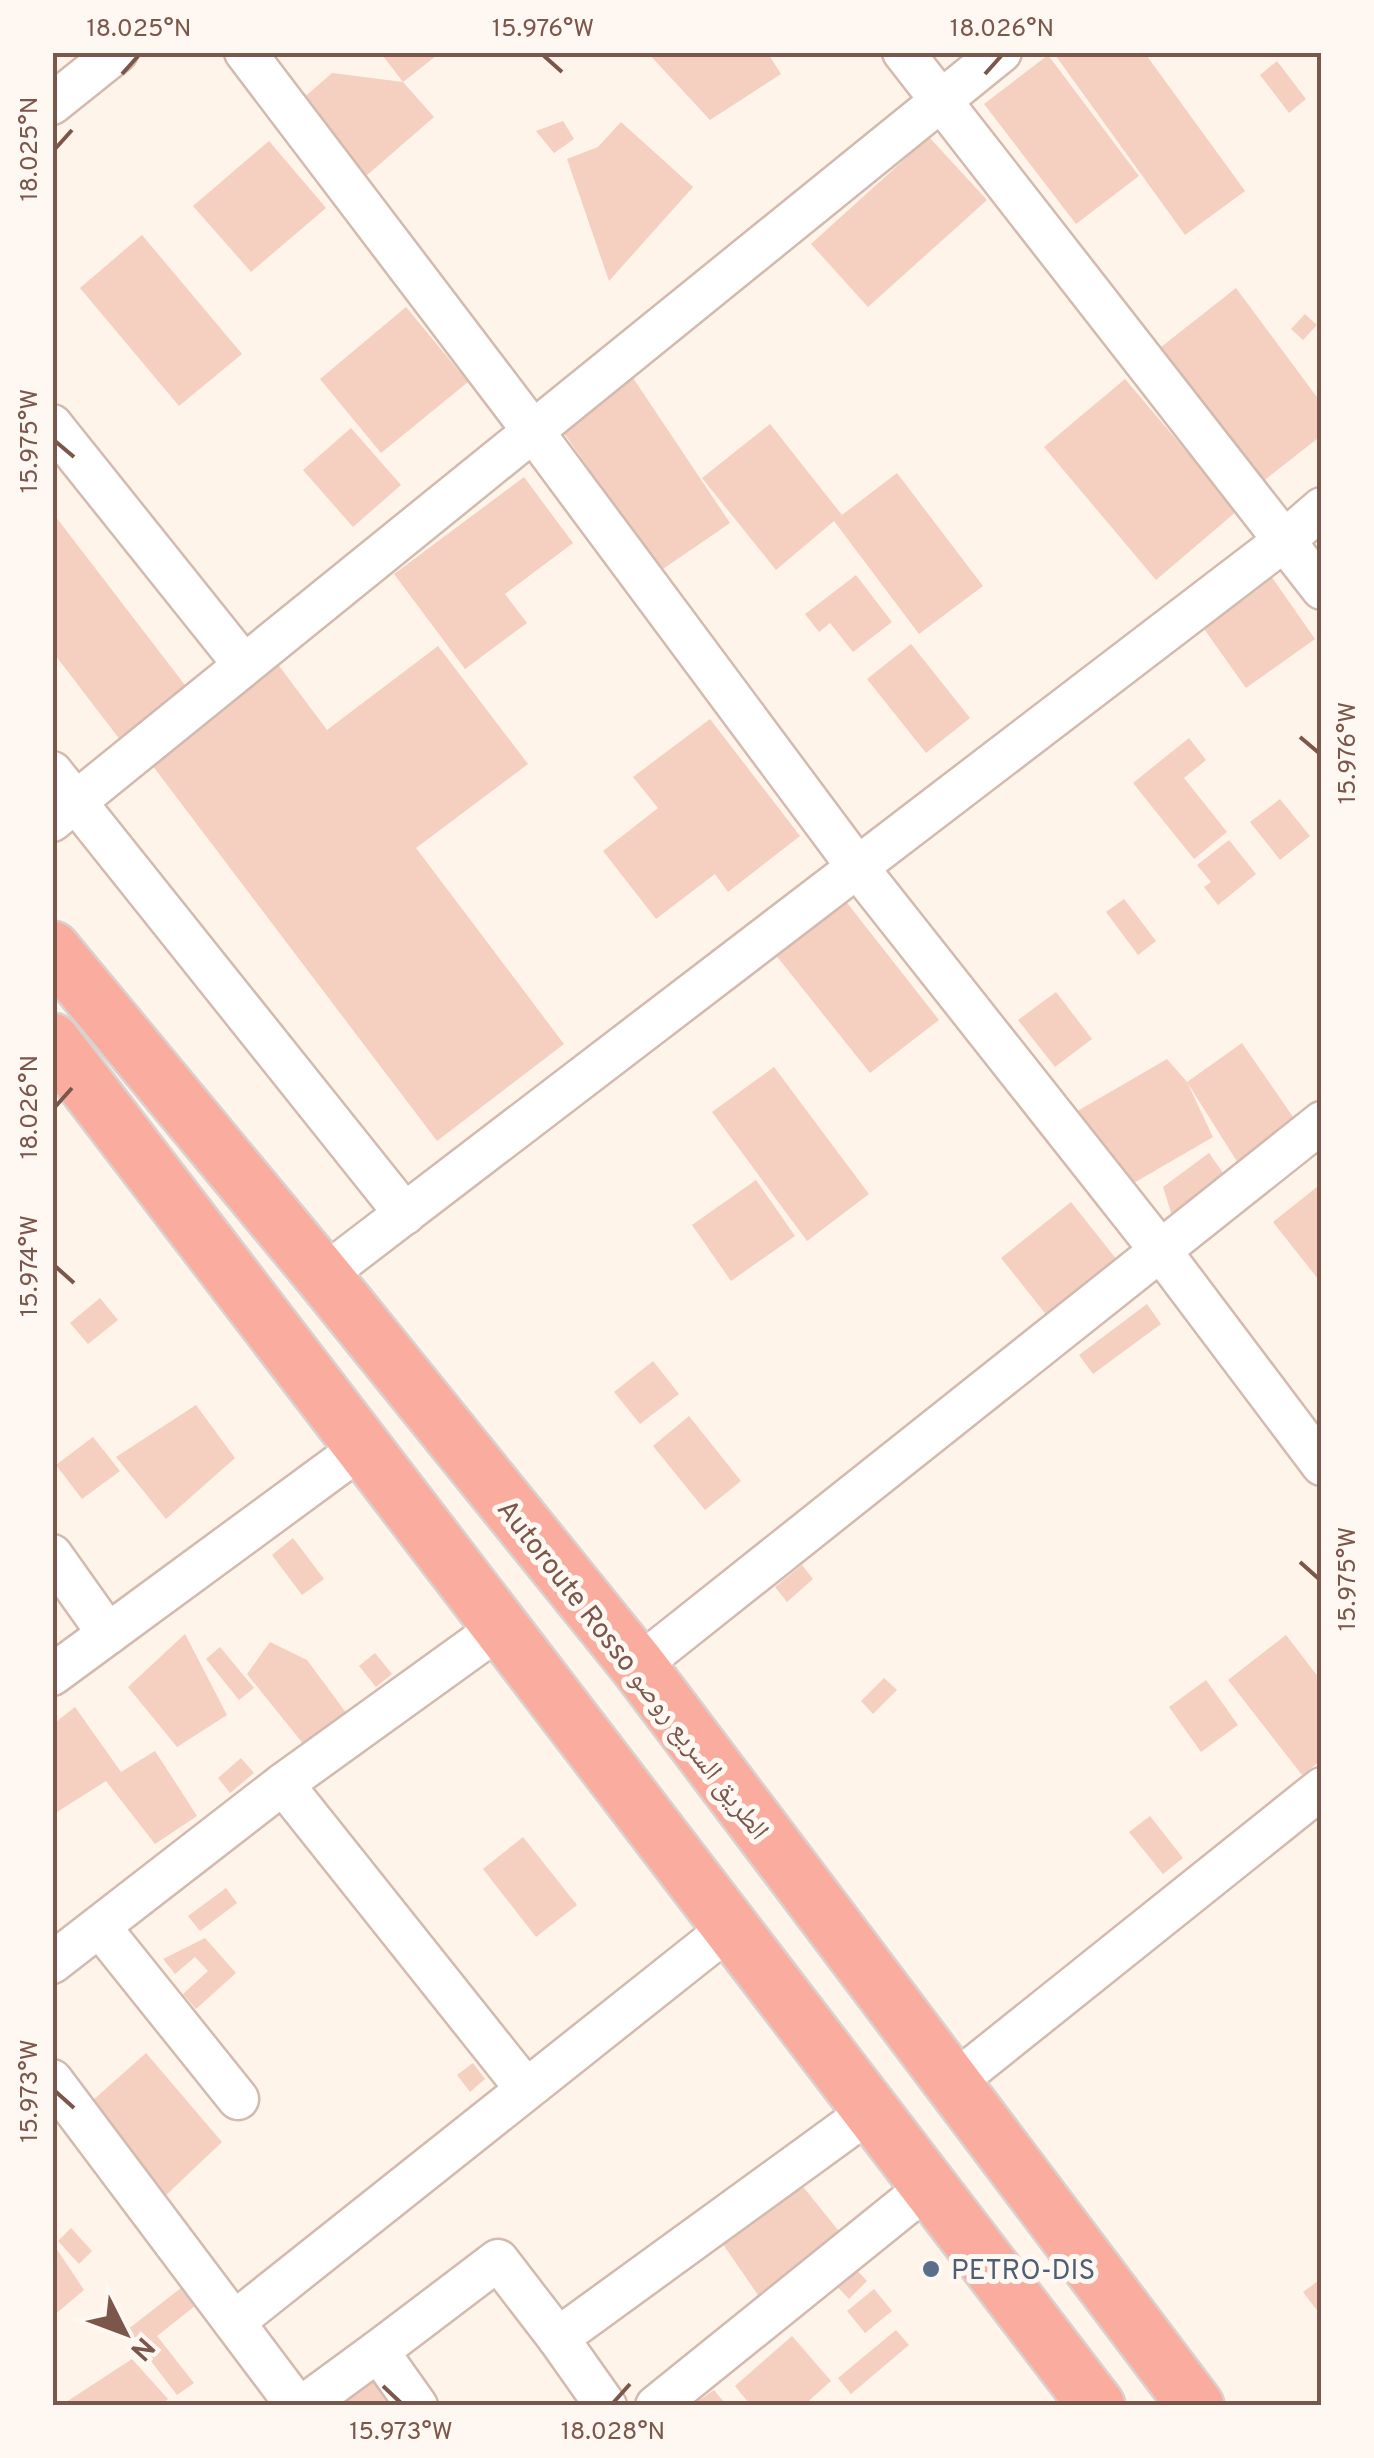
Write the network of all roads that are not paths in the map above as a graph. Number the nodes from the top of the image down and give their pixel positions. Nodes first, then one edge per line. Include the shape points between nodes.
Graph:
1 (117, 52) edge
2 (245, 52) edge
3 (903, 52) edge
4 (1001, 52) edge
5 (938, 101) junction
6 (52, 104) edge
7 (52, 425) edge
8 (533, 430) junction
9 (1322, 508) edge
10 (1285, 540) junction
11 (1322, 589) edge
12 (244, 665) junction
13 (60, 798) edge
14 (858, 868) junction
15 (52, 949) edge
16 (52, 1041) edge
17 (1322, 1122) edge
18 (405, 1214) junction
19 (1160, 1250) junction
20 (323, 1276) junction
21 (365, 1445) junction
22 (1322, 1465) edge
23 (52, 1555) edge
24 (502, 1626) junction
25 (108, 1634) junction
26 (638, 1666) junction
27 (52, 1675) edge
28 (283, 1784) junction
29 (1322, 1788) edge
30 (732, 1926) junction
31 (100, 1927) junction
32 (52, 1963) edge
33 (52, 2080) edge
34 (951, 2085) junction
35 (526, 2089) junction
36 (238, 2099) dead end
37 (873, 2109) junction
38 (930, 2185) junction
39 (234, 2322) junction
40 (558, 2338) junction
41 (378, 2351) junction
42 (300, 2406) edge
43 (417, 2406) edge
44 (606, 2406) edge
45 (656, 2406) edge
46 (1098, 2406) edge
47 (1196, 2406) edge

1 - 6 street
2 - 8 street
3 - 5 street
4 - 5 street
5 - 8 street
5 - 10 street
7 - 12 street
8 - 12 street
8 - 14 street
9 - 10 street
10 - 11 street
10 - 14 street
12 - 13 street
13 - 18 street
14 - 18 street
14 - 19 street
15 - 20 highway, Autoroute Rosso الطريق السريع روصو
16 - 21 highway
17 - 19 street
18 - 20 street
19 - 22 street
19 - 26 street
20 - 26 highway, Autoroute Rosso الطريق السريع روصو
21 - 24 highway
21 - 25 street
23 - 25 street
24 - 28 street
24 - 30 highway
25 - 27 street
26 - 34 highway, Autoroute Rosso الطريق السريع روصو
28 - 31 street
28 - 35 street
29 - 34 street
30 - 35 street
30 - 37 highway
31 - 32 street
31 - 36 street
33 - 39 street
34 - 47 highway, Autoroute Rosso الطريق السريع روصو
35 - 39 street
37 - 38 highway
37 - 40 street
38 - 45 street
38 - 46 highway
39 - 42 street
40 - 41 street via 498,2260
40 - 44 street
41 - 42 street
41 - 43 street

